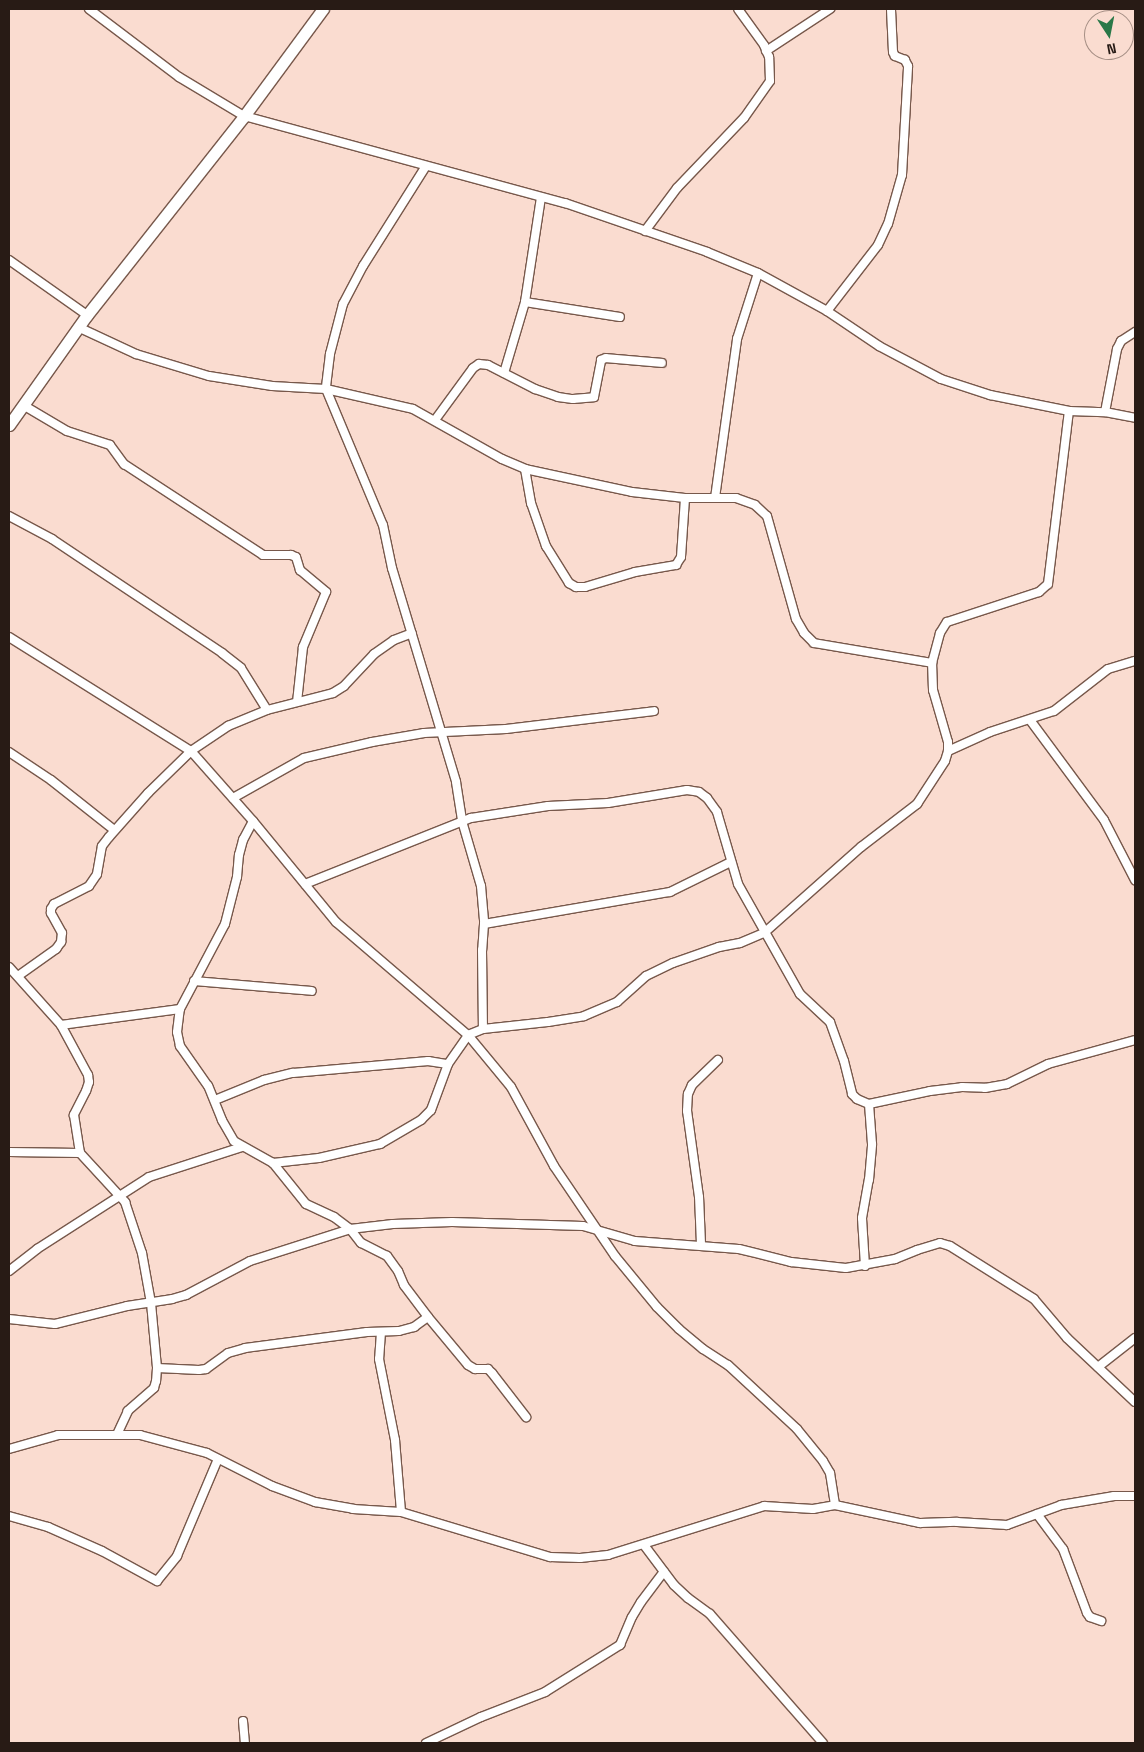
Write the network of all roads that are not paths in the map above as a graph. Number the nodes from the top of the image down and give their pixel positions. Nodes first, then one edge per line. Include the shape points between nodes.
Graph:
1 (89, 9) edge
2 (323, 9) edge
3 (738, 9) edge
4 (830, 9) edge
5 (891, 9) edge
6 (766, 51) junction
7 (244, 116) junction
8 (426, 166) junction
9 (541, 197) junction
10 (645, 231) junction
11 (9, 260) edge
12 (758, 273) junction
13 (525, 302) junction
14 (827, 311) junction
15 (87, 315) junction
16 (620, 317) dead end
17 (80, 328) junction
18 (1135, 332) edge
19 (662, 363) dead end
20 (504, 373) junction
21 (326, 389) junction
22 (23, 405) junction
23 (1068, 411) junction
24 (1105, 412) junction
25 (1135, 418) edge
26 (435, 420) junction
27 (9, 425) edge
28 (524, 469) junction
29 (685, 498) junction
30 (714, 498) junction
31 (9, 516) edge
32 (412, 633) junction
33 (9, 637) edge
34 (1135, 661) edge
35 (932, 663) junction
36 (297, 702) junction
37 (267, 710) junction
38 (654, 711) dead end
39 (1030, 720) junction
40 (442, 732) junction
41 (191, 751) junction
42 (948, 751) junction
43 (9, 752) edge
44 (233, 798) junction
45 (253, 821) junction
46 (462, 821) junction
47 (114, 830) junction
48 (732, 862) junction
49 (1135, 880) edge
50 (305, 884) junction
51 (484, 924) junction
52 (764, 933) junction
53 (9, 967) edge
54 (18, 976) junction
55 (194, 981) junction
56 (312, 991) dead end
57 (180, 1009) junction
58 (61, 1025) junction
59 (483, 1029) junction
60 (468, 1035) junction
61 (1135, 1040) edge
62 (718, 1060) dead end
63 (448, 1064) junction
64 (215, 1100) junction
65 (869, 1104) junction
66 (242, 1147) junction
67 (9, 1152) edge
68 (80, 1153) junction
69 (273, 1163) junction
70 (119, 1195) junction
71 (595, 1228) junction
72 (350, 1229) junction
73 (701, 1244) junction
74 (864, 1266) junction
75 (9, 1272) edge
76 (151, 1303) junction
77 (428, 1317) junction
78 (9, 1319) edge
79 (380, 1332) junction
80 (1135, 1338) edge
81 (1098, 1367) junction
82 (157, 1368) junction
83 (1135, 1402) edge
84 (526, 1418) dead end
85 (117, 1435) junction
86 (9, 1449) edge
87 (218, 1459) junction
88 (1135, 1496) edge
89 (835, 1505) junction
90 (401, 1512) junction
91 (1037, 1514) junction
92 (9, 1516) edge
93 (644, 1545) junction
94 (664, 1572) junction
95 (1101, 1621) dead end
96 (243, 1721) dead end
97 (245, 1743) edge
98 (426, 1743) edge
99 (823, 1743) edge

1 - 7 street via 179,77
2 - 7 street
3 - 6 street
4 - 6 street
5 - 14 street via 893,52 908,66 902,175 888,224 878,245
6 - 10 street via 771,70 764,93 678,188
7 - 8 street
7 - 15 street
8 - 9 street
8 - 21 street via 343,304 330,354
9 - 10 street
9 - 13 street
10 - 12 street
11 - 15 street
12 - 14 street
12 - 30 street via 737,339
13 - 16 street
13 - 20 street
14 - 23 street via 879,346 941,379 990,396
15 - 17 street
17 - 21 street via 136,354 209,376 272,386
17 - 22 street
18 - 24 street via 1121,341 1117,349
19 - 20 street via 601,360 594,397 573,399 535,389
20 - 26 street via 488,365 479,364 473,368
21 - 26 street via 413,408
21 - 32 street via 383,525
22 - 27 street
22 - 36 street via 66,431 110,445 124,464 263,555 296,557 300,570 326,592 303,647
23 - 24 street
23 - 35 street via 1048,584 1039,592 947,622 940,632
24 - 25 street
26 - 28 street
28 - 29 street via 632,492
28 - 29 street via 531,503 546,546 569,583 576,587 676,565 681,557
29 - 30 street
30 - 35 street via 736,498 755,505 767,516 796,619 814,643
31 - 37 street via 60,544 222,653 241,668
32 - 36 street via 394,640 374,654 344,686 333,693
32 - 40 street
33 - 41 street
34 - 39 street via 1108,669 1054,711
35 - 42 street via 933,690
36 - 37 street
37 - 41 street via 228,726
38 - 40 street via 506,729
39 - 42 street via 990,732
39 - 49 street via 1104,820
40 - 44 street via 316,754 286,766
40 - 46 street via 456,782
41 - 44 street
41 - 47 street
42 - 52 street via 945,762 917,804 861,847
43 - 47 street via 51,780
44 - 45 street
45 - 50 street
45 - 55 street via 243,840 225,924
46 - 48 street via 548,806 608,803 687,790 699,792 717,812
46 - 50 street
46 - 51 street via 481,886
47 - 54 street via 102,846 96,874 89,886 51,908 62,934 61,942
48 - 51 street via 670,892
48 - 52 street via 738,884
50 - 60 street via 336,922
51 - 59 street
52 - 59 street via 672,963 646,976 618,1002 584,1016
52 - 65 street via 800,994 830,1022 852,1094 857,1100
53 - 54 street
54 - 58 street
55 - 56 street
55 - 57 street
57 - 58 street
57 - 64 street via 177,1032 180,1046
58 - 68 street via 88,1075 89,1082 74,1116
59 - 60 street
60 - 63 street
60 - 71 street via 511,1087 554,1166
61 - 65 street via 1048,1064 1008,1084 930,1091
62 - 73 street via 692,1085 688,1094
63 - 64 street via 428,1061 294,1073 264,1080
63 - 69 street via 430,1110 422,1120 398,1135 363,1149
64 - 66 street via 234,1141
65 - 74 street via 872,1144 862,1218
66 - 69 street
66 - 70 street via 149,1177
67 - 68 street
68 - 70 street
69 - 72 street via 306,1204 334,1217
70 - 75 street via 37,1249
70 - 76 street via 136,1228
71 - 72 street via 452,1222
71 - 73 street via 635,1241
71 - 89 street via 633,1279 679,1329 728,1365 797,1429 830,1473
72 - 76 street via 250,1261 186,1295
72 - 77 street via 361,1243 387,1256
73 - 74 street via 739,1249 791,1262 846,1268
74 - 81 street via 895,1259 931,1245 950,1246 1034,1299 1067,1338
76 - 78 street via 96,1312 54,1324
76 - 82 street
77 - 79 street via 400,1331
77 - 84 street via 468,1365 475,1369 488,1369 492,1373
79 - 82 street via 245,1348 228,1353 199,1370
79 - 90 street via 379,1359 395,1440
80 - 81 street
81 - 83 street
82 - 85 street via 154,1388 128,1411
85 - 86 street via 58,1435
85 - 87 street via 140,1435 178,1444
87 - 90 street via 272,1486 315,1502 353,1509
87 - 92 street via 177,1556 156,1581 120,1559 48,1527
88 - 91 street via 1092,1499
89 - 91 street via 936,1524 1007,1525
89 - 93 street via 806,1509 764,1506
90 - 93 street via 550,1557 608,1555
91 - 95 street via 1062,1549 1087,1612 1090,1617
93 - 94 street
94 - 98 street via 632,1617 620,1645 545,1692 480,1717
94 - 99 street via 688,1598 710,1614
96 - 97 street

